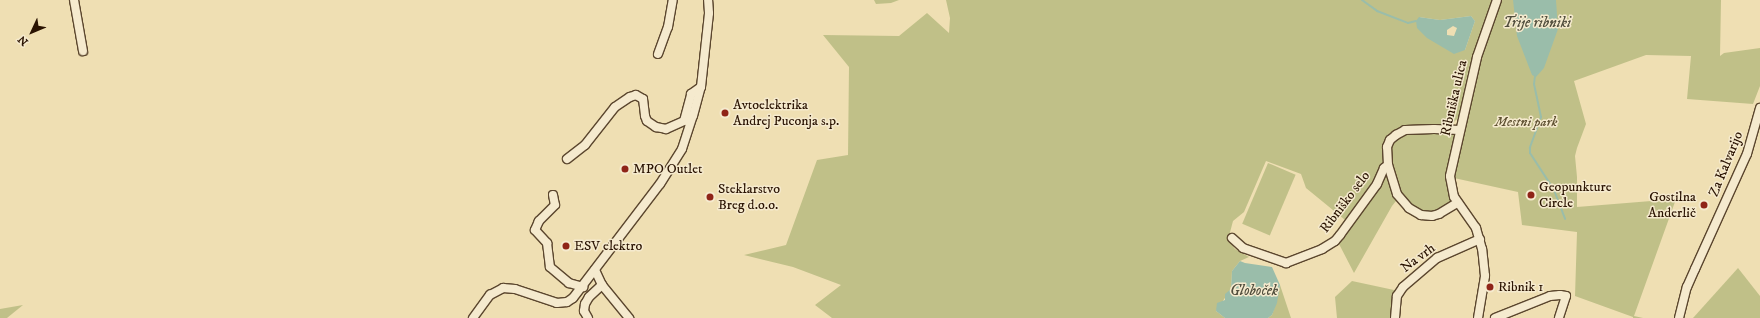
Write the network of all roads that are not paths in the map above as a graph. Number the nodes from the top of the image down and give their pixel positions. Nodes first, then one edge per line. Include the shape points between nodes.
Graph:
1 (74, 0) edge
2 (673, 0) edge
3 (708, 0) edge
4 (1496, 0) edge
5 (83, 51) dead end
6 (658, 54) dead end
7 (701, 87) junction
8 (1760, 108) edge
9 (1460, 130) junction
10 (567, 159) dead end
11 (1388, 165) junction
12 (553, 195) dead end
13 (1457, 203) junction
14 (1232, 238) dead end
15 (1480, 239) junction
16 (599, 278) junction
17 (583, 286) junction
18 (473, 318) edge
19 (588, 318) edge
20 (629, 318) edge
21 (1395, 318) edge
22 (1478, 318) edge
23 (1495, 318) edge
24 (1559, 318) edge
25 (1679, 318) edge

1 - 5 street
2 - 6 street via 668,27
3 - 7 street via 709,13
4 - 9 street, Ribniška ulica via 1477,57
7 - 10 street via 691,94 684,121 666,129 656,127 648,121 645,116 644,99 636,95 630,97 615,107 585,145
7 - 16 street via 689,131 673,166
8 - 25 street, Za Kalvarijo via 1747,154 1695,269
9 - 11 street via 1400,132 1390,140 1387,147
9 - 13 street, Ribniška ulica via 1450,176
11 - 13 street via 1397,194 1414,212 1432,216
11 - 14 street, Ribniško selo via 1340,235 1322,248 1286,263 1243,248
12 - 17 street via 555,205 539,221 535,230 547,243 550,267 569,283
13 - 15 street, Ribniška ulica via 1476,228
15 - 21 street, Na vrh via 1437,258 1403,286 1397,296
15 - 22 street, Ribniška ulica via 1485,276
16 - 17 street
16 - 19 street via 585,304 584,311
16 - 20 street
17 - 18 street via 574,298 557,303 515,289 503,288 490,296
23 - 24 street via 1550,296 1566,296

